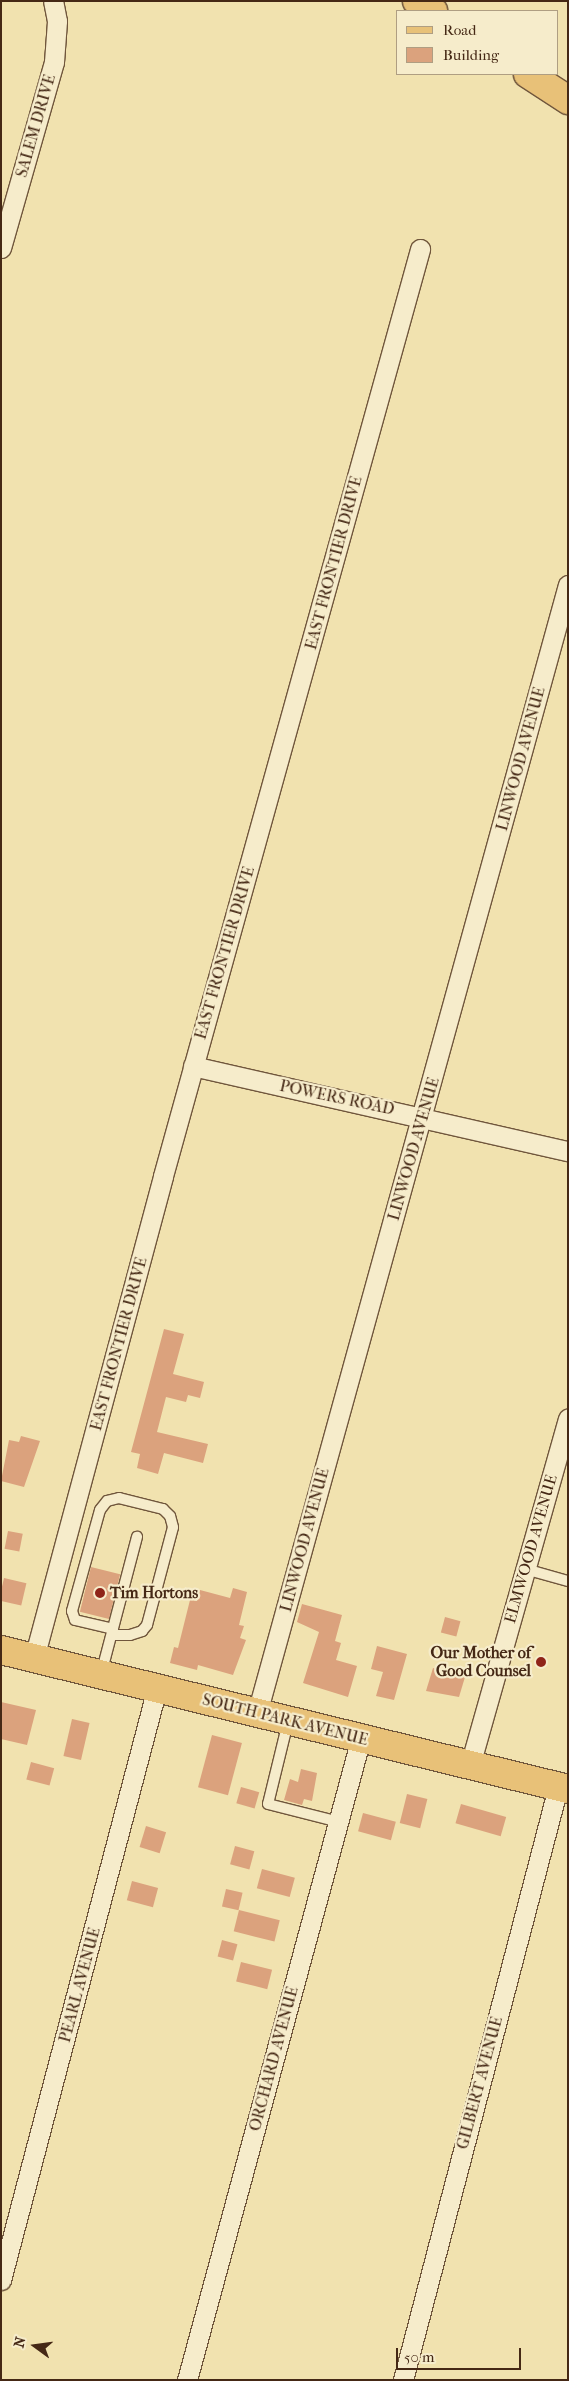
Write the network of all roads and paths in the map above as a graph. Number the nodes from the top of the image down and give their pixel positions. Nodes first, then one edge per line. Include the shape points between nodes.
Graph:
1 (53, 1) edge
2 (417, 1) edge
3 (430, 10) edge
4 (530, 75) edge
5 (568, 100) edge
6 (1, 248) edge
7 (420, 249) dead end
8 (568, 585) edge
9 (193, 1066) junction
10 (423, 1117) junction
11 (568, 1151) edge
12 (568, 1419) edge
13 (137, 1537) dead end
14 (525, 1569) junction
15 (568, 1580) edge
16 (112, 1632) junction
17 (1, 1650) edge
18 (34, 1658) junction
19 (101, 1675) junction
20 (157, 1688) junction
21 (257, 1713) junction
22 (288, 1721) junction
23 (361, 1738) junction
24 (470, 1765) junction
25 (563, 1788) edge
26 (339, 1822) junction
27 (1, 2280) edge
28 (187, 2380) edge
29 (403, 2380) edge

1 - 6 street, SALEM DRIVE via 58,22 54,62
2 - 3 main road
4 - 5 main road
7 - 9 street, EAST FRONTIER DRIVE
8 - 10 street, LINWOOD AVENUE
9 - 10 street, POWERS ROAD
9 - 18 street, EAST FRONTIER DRIVE
10 - 11 street, POWERS ROAD
10 - 21 street, LINWOOD AVENUE
12 - 14 street, ELMWOOD AVENUE
13 - 16 lane
14 - 15 lane
14 - 24 street, ELMWOOD AVENUE
16 - 16 lane via 130,1635 142,1631 147,1625 173,1527 170,1516 163,1510 119,1498 107,1501 100,1510 72,1611 75,1620
16 - 19 lane
17 - 18 main road, SOUTH PARK AVENUE
18 - 19 main road, SOUTH PARK AVENUE
19 - 20 main road, SOUTH PARK AVENUE
20 - 21 main road, SOUTH PARK AVENUE
20 - 27 street, PEARL AVENUE
21 - 22 main road, SOUTH PARK AVENUE
22 - 23 main road, SOUTH PARK AVENUE
22 - 26 lane via 268,1804
23 - 24 main road, SOUTH PARK AVENUE
23 - 26 street, ORCHARD AVENUE
24 - 25 main road, SOUTH PARK AVENUE
25 - 29 street, GILBERT AVENUE
26 - 28 street, ORCHARD AVENUE

